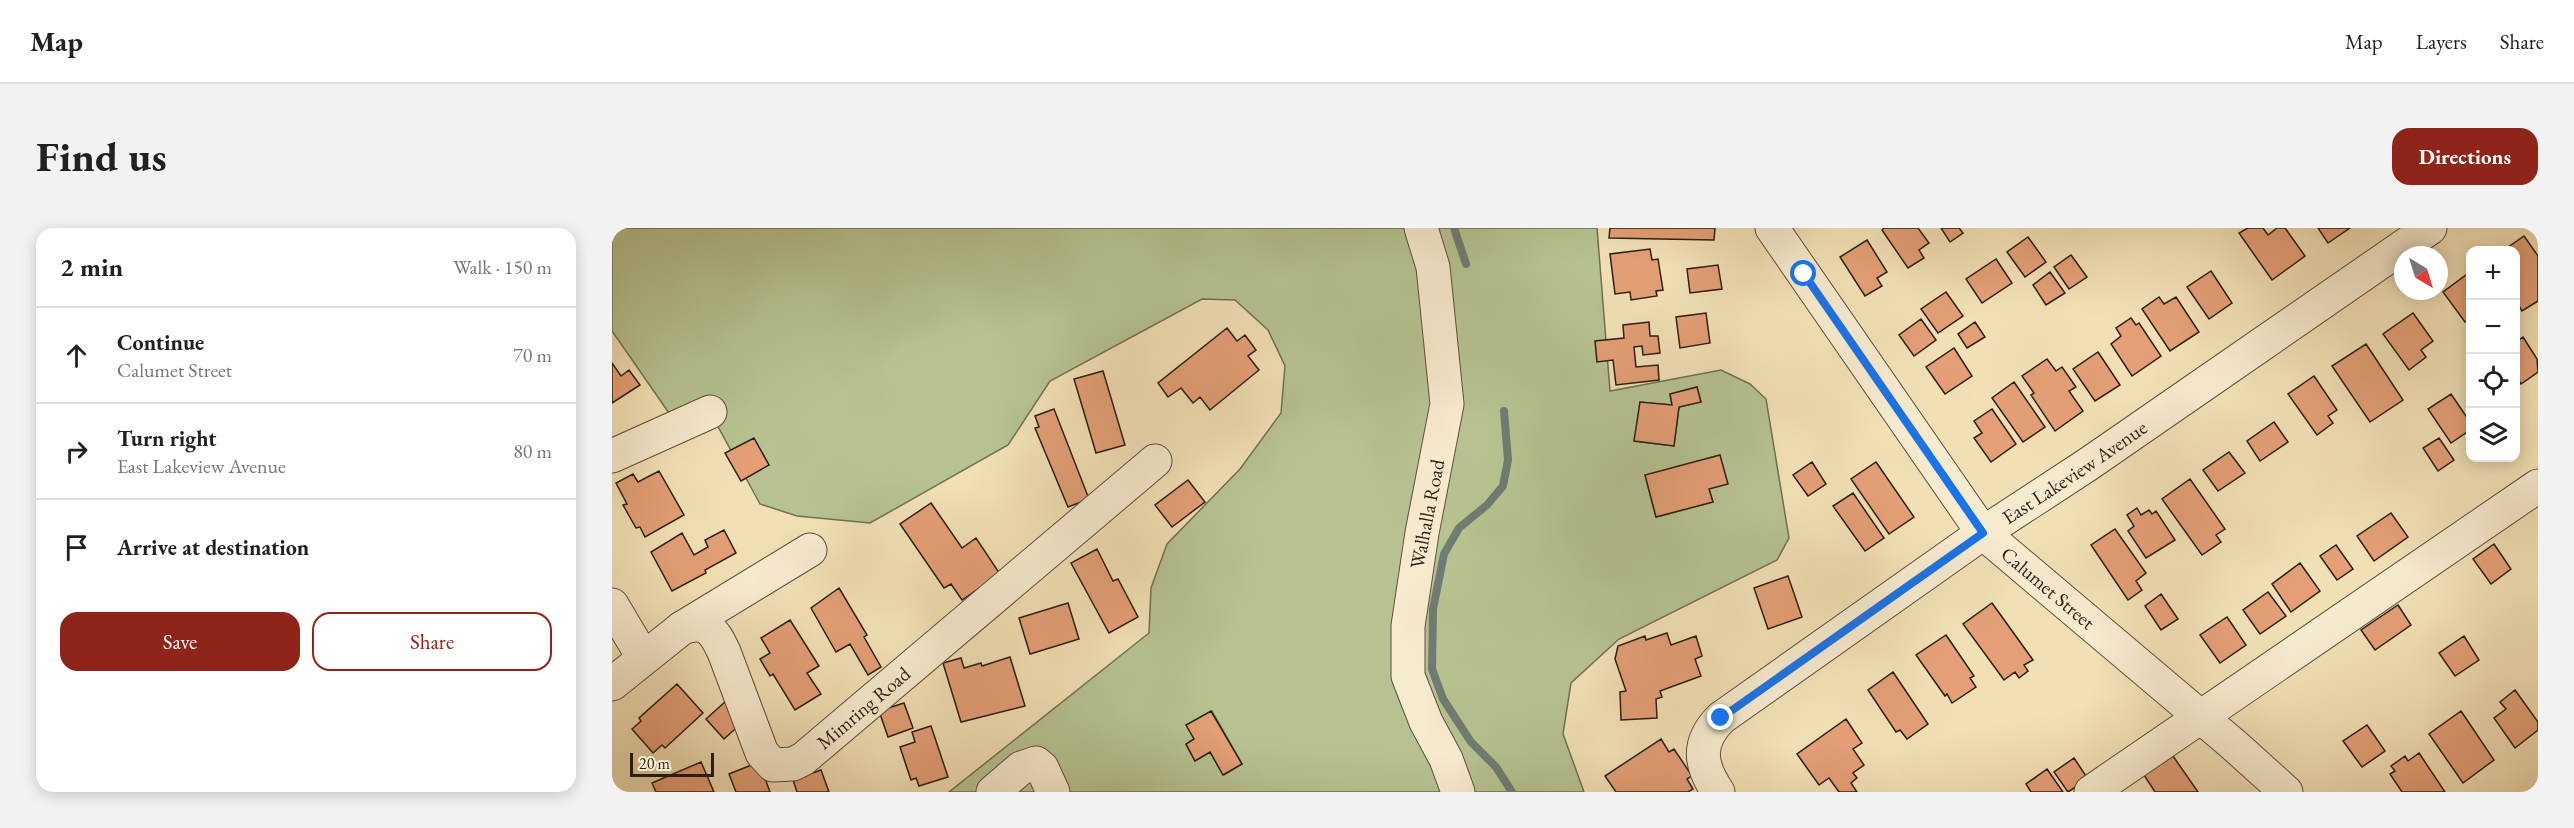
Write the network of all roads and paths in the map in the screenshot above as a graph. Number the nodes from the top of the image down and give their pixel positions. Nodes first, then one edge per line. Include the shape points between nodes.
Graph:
1 (1421, 228) edge
2 (2430, 228) edge
3 (1779, 230) edge
4 (710, 412) dead end
5 (612, 456) edge
6 (1155, 461) dead end
7 (2538, 486) edge
8 (1983, 533) junction
9 (810, 550) dead end
10 (612, 605) edge
11 (682, 628) junction
12 (644, 657) junction
13 (612, 684) edge
14 (2200, 717) junction
15 (775, 778) edge
16 (993, 792) edge
17 (1053, 792) edge
18 (1458, 792) edge
19 (1718, 792) edge
20 (2091, 792) edge
21 (2286, 792) edge

1 - 18 street, Walhalla Road via 1433,267 1447,404 1410,615 1408,676
2 - 8 street, East Lakeview Avenue
3 - 8 street, Calumet Street
4 - 5 street
6 - 15 street, Mimring Road via 803,759
7 - 14 street
8 - 14 street, Calumet Street
8 - 19 street, East Lakeview Avenue via 1708,730 1702,747 1705,768
9 - 11 street
10 - 12 street
11 - 12 street
11 - 15 street, Mimring Road via 695,623 708,627 716,636
12 - 13 street
14 - 20 street
14 - 21 street, Calumet Street
16 - 17 street via 1009,776 1033,763 1040,765

